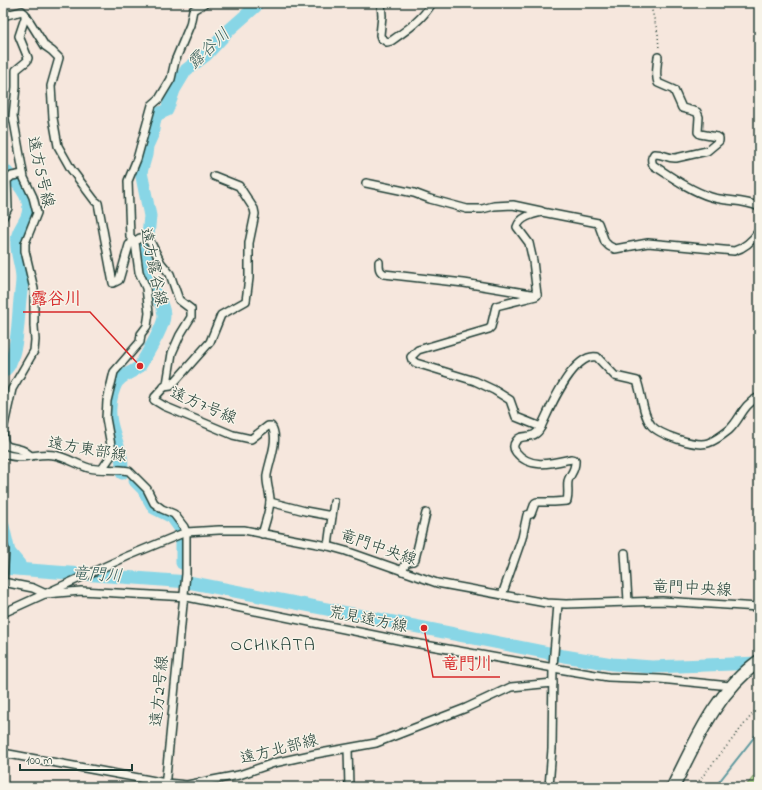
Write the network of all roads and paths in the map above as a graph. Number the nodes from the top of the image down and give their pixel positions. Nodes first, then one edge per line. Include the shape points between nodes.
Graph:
1 (205, 3) edge
2 (381, 3) edge
3 (432, 3) edge
4 (650, 3) edge
5 (25, 14) junction
6 (3, 16) edge
7 (658, 57) joint
8 (23, 174) junction
9 (214, 176) dead end
10 (366, 183) dead end
11 (759, 207) edge
12 (542, 212) junction
13 (3, 217) edge
14 (759, 231) edge
15 (135, 242) junction
16 (379, 262) dead end
17 (537, 295) junction
18 (164, 387) junction
19 (759, 396) edge
20 (541, 427) junction
21 (3, 432) edge
22 (3, 453) edge
23 (31, 456) junction
24 (102, 469) junction
25 (270, 502) junction
26 (334, 502) dead end
27 (426, 513) dead end
28 (332, 516) junction
29 (186, 532) junction
30 (262, 534) junction
31 (3, 544) edge
32 (328, 546) junction
33 (625, 553) dead end
34 (4, 557) edge
35 (402, 571) junction
36 (3, 581) edge
37 (46, 594) junction
38 (502, 595) junction
39 (183, 597) junction
40 (628, 601) junction
41 (558, 604) junction
42 (759, 607) edge
43 (3, 613) edge
44 (759, 661) edge
45 (553, 667) junction
46 (554, 684) junction
47 (734, 684) junction
48 (759, 706) edge
49 (348, 749) junction
50 (3, 753) edge
51 (166, 785) edge
52 (187, 786) edge
53 (348, 787) edge
54 (549, 787) edge
55 (673, 787) edge
56 (694, 787) edge

1 - 15 street, 遠方露谷線 via 193,10 171,79 152,104 128,182 130,237
2 - 3 street via 380,35 387,42 415,24
4 - 7 path via 658,34
5 - 6 street via 22,11
5 - 8 street, 遠方5号線 via 19,36 28,58 27,62 16,70 13,111
5 - 15 street via 45,46 59,58 51,86 58,146 71,169 98,203 113,283 119,280 129,246
7 - 11 street via 658,83 674,90 682,108 697,112 700,134 717,137 719,141 707,151 676,158 654,154 651,161 653,165 702,194
8 - 13 street via 10,177 6,182 8,208
8 - 21 street, 遠方5号線 via 34,197 37,213 25,243 34,289 35,340 34,351 12,389
9 - 18 street, 遠方7号線 via 239,186 254,209 249,243 246,301 221,314 210,342 171,386
10 - 12 street via 414,193 467,210 513,205
12 - 14 street via 598,223 605,242 615,249 648,243 734,251 741,249
12 - 17 street via 523,219 517,227 529,243
15 - 18 street via 140,238 150,241 170,274 179,300 191,308 192,313 172,353 167,384
15 - 24 street, 遠方露谷線 via 149,313 140,342 114,372 106,418 112,451
16 - 17 street via 379,268 384,274
17 - 20 street via 496,306 489,329 418,350 411,357 416,363 475,381 494,390 510,400 516,417
18 - 25 street, 遠方7号線 via 154,400 233,435 251,439 271,426 274,444 267,476
19 - 20 street via 750,401 728,430 709,443 682,441 651,425 637,381 614,376 597,357 593,356 571,371
20 - 38 street via 535,435 518,439 513,447 519,455 535,464 574,460 573,473 568,481 568,501 535,503 531,514 527,516
21 - 23 street, 遠方5号線 via 4,443 7,446 22,450
22 - 23 street, 遠方東部線 via 16,457
23 - 24 street, 遠方東部線 via 54,455 90,468
24 - 29 street, 遠方東部線 via 129,471 147,489 154,503 174,514
25 - 28 street via 305,512
25 - 30 street, 遠方7号線
26 - 28 street
27 - 35 street via 415,559 413,562 407,562
28 - 32 street
29 - 30 street, 竜門中央線 via 244,530
29 - 37 street, 竜門中央線
29 - 39 street, 遠方2号線
30 - 32 street, 竜門中央線
31 - 34 street
32 - 35 street, 竜門中央線
33 - 40 street
34 - 36 street
35 - 38 street, 竜門中央線 via 437,583
36 - 37 street, 荒見遠方線
37 - 39 street, 荒見遠方線 via 81,591
37 - 43 street, 竜門中央線
38 - 41 street, 竜門中央線
39 - 45 street, 荒見遠方線 via 403,641
39 - 51 street, 遠方2号線
40 - 41 street, 竜門中央線
40 - 42 street, 竜門中央線
41 - 45 street
44 - 47 main road
45 - 46 street
45 - 47 street, 荒見遠方線 via 608,677
46 - 49 street, 遠方北部線 via 511,687 466,708 376,743
46 - 54 street
47 - 55 main road via 704,725
48 - 56 path
49 - 52 street, 遠方北部線 via 274,763 239,775
49 - 53 street
50 - 51 street, 遠方北部線
51 - 52 street, 遠方北部線

